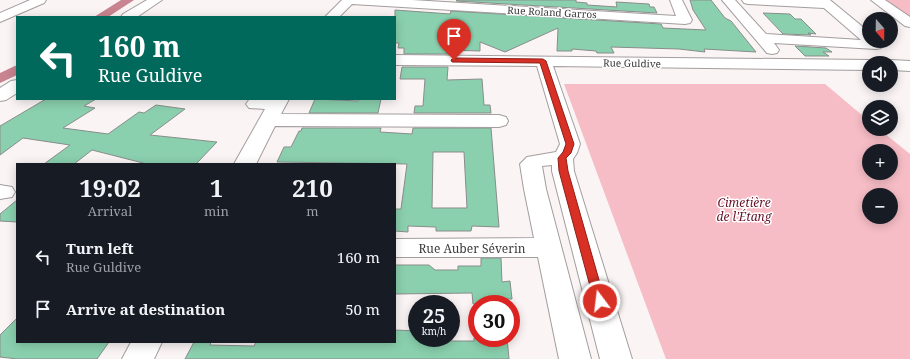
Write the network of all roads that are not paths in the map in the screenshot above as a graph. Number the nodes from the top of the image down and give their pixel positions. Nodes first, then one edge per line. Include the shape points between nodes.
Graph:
1 (40, 0) edge
2 (54, 0) edge
3 (156, 0) edge
4 (349, 0) edge
5 (676, 0) edge
6 (728, 0) edge
7 (748, 0) edge
8 (877, 0) edge
9 (371, 1) edge
10 (825, 2) edge
11 (360, 12) dead end
12 (19, 16) edge
13 (130, 16) edge
14 (333, 16) edge
15 (16, 17) edge
16 (0, 18) edge
17 (910, 23) edge
18 (0, 25) edge
19 (862, 33) edge
20 (762, 38) junction
21 (862, 44) edge
22 (396, 60) edge
23 (543, 61) junction
24 (785, 64) junction
25 (862, 65) edge
26 (898, 65) edge
27 (910, 66) edge
28 (16, 86) edge
29 (0, 96) edge
30 (255, 104) dead end
31 (275, 108) edge
32 (499, 121) dead end
33 (562, 158) junction
34 (246, 163) edge
35 (549, 247) junction
36 (396, 248) edge
37 (146, 343) edge
38 (138, 359) edge
39 (575, 359) edge
40 (616, 359) edge

1 - 16 main road
2 - 12 main road
3 - 13 main road
4 - 9 main road, Rue Roland Garros
4 - 14 main road
5 - 9 main road, Rue Roland Garros via 685,20
6 - 20 main road
7 - 10 main road
8 - 17 main road
9 - 11 main road
10 - 19 main road
15 - 18 main road
20 - 21 main road
20 - 24 main road
22 - 23 main road, Rue Guldive
23 - 24 main road, Rue Guldive
23 - 33 main road via 570,144
24 - 25 main road, Rue Guldive
26 - 27 main road
28 - 29 main road
30 - 31 main road
31 - 32 main road
31 - 34 main road
33 - 35 main road via 534,161 530,164
33 - 40 main road via 563,171
35 - 36 main road, Rue Auber Séverin
35 - 39 main road
37 - 38 main road

